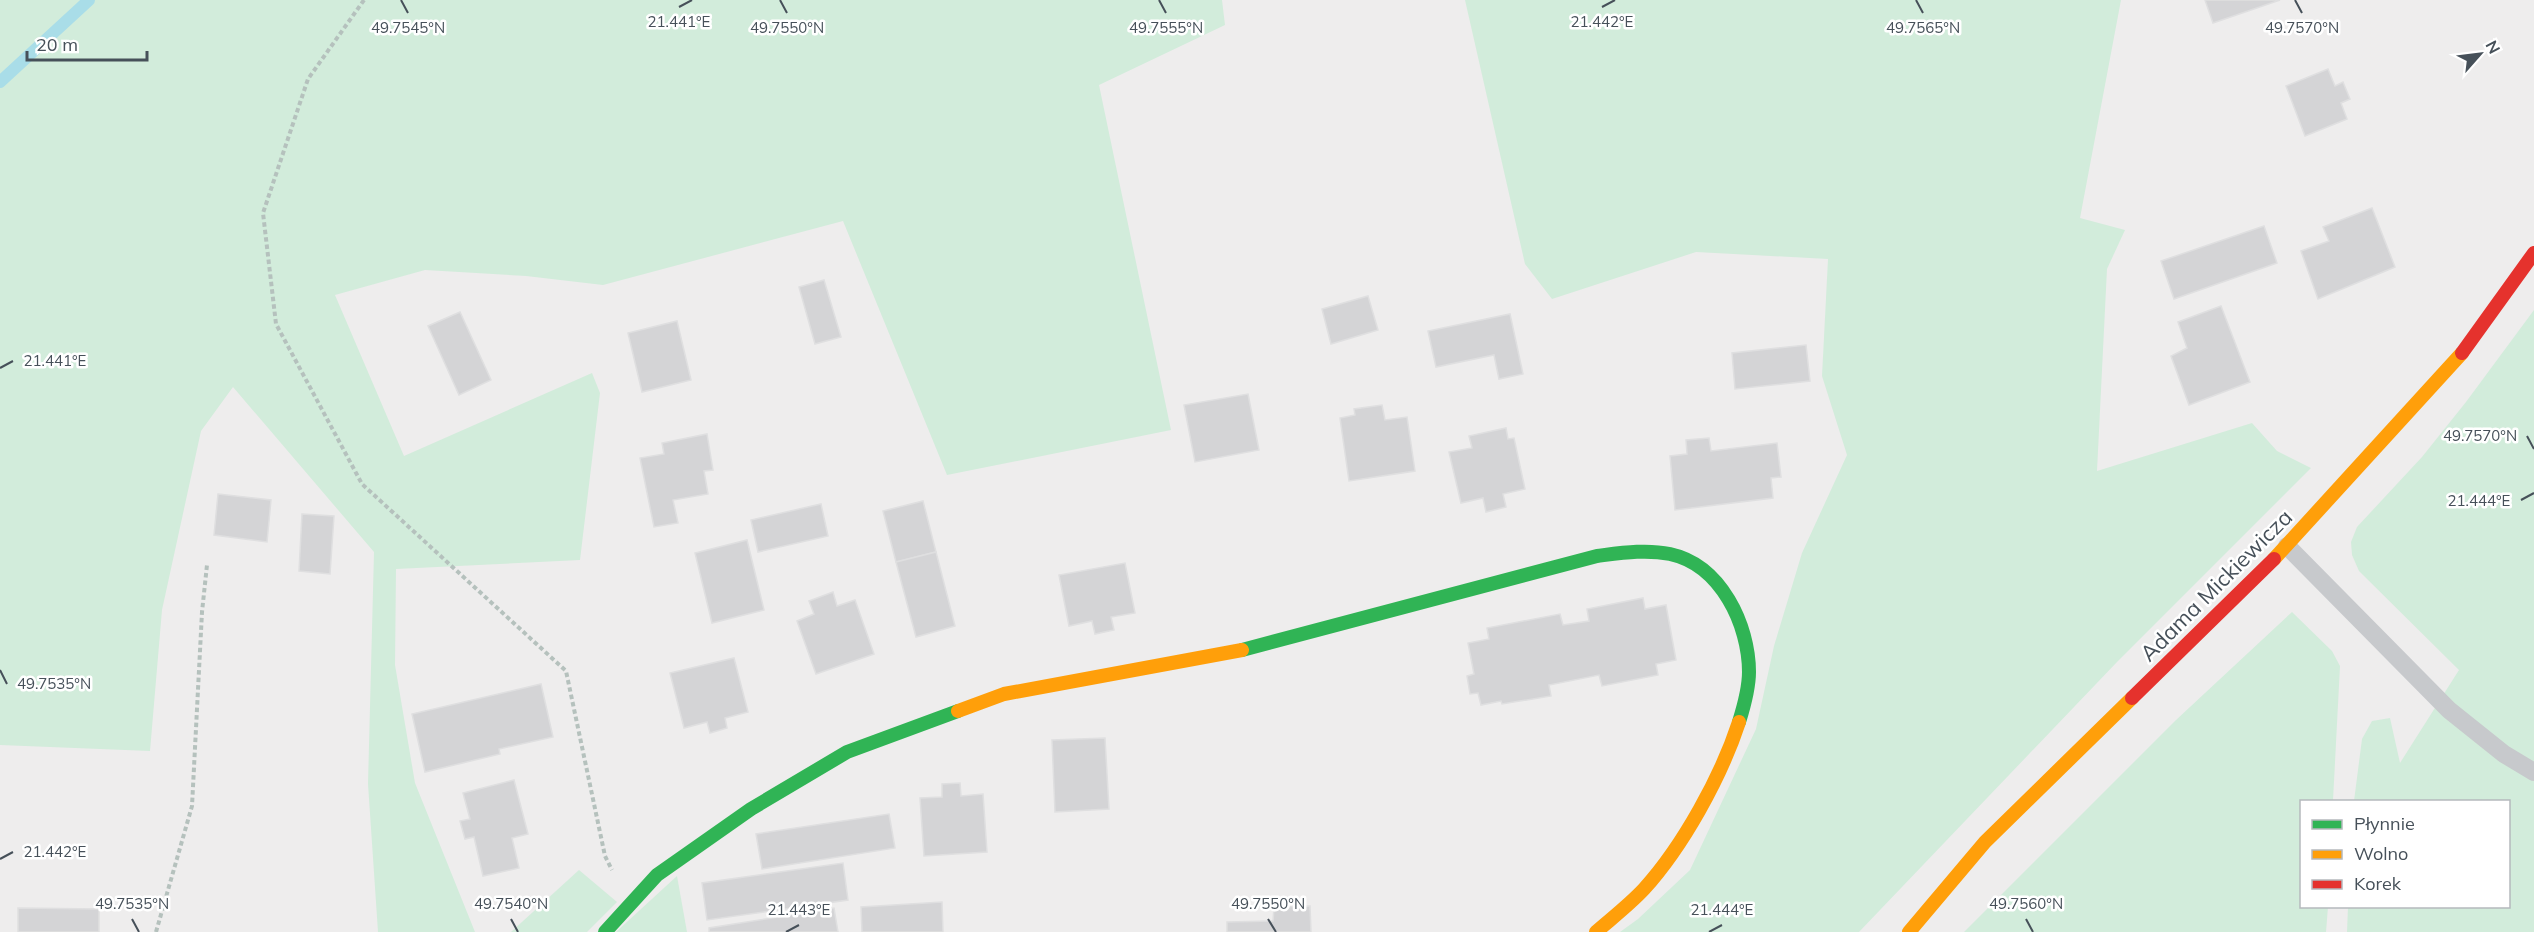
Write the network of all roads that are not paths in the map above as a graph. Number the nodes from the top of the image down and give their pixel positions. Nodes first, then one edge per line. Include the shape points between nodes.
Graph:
1 (2534, 253) edge
2 (2287, 546) junction
3 (2534, 772) edge
4 (605, 932) edge
5 (1596, 932) edge
6 (1909, 932) edge

1 - 2 street, Adama Mickiewicza via 2465,350
2 - 3 lane via 2450,710 2504,754
2 - 6 street, Adama Mickiewicza via 1985,842
4 - 5 street via 657,875 751,809 847,752 1004,694 1239,651 1597,556 1639,551 1672,553 1693,561 1717,581 1736,612 1745,640 1749,680 1746,698 1734,735 1690,823 1648,884

